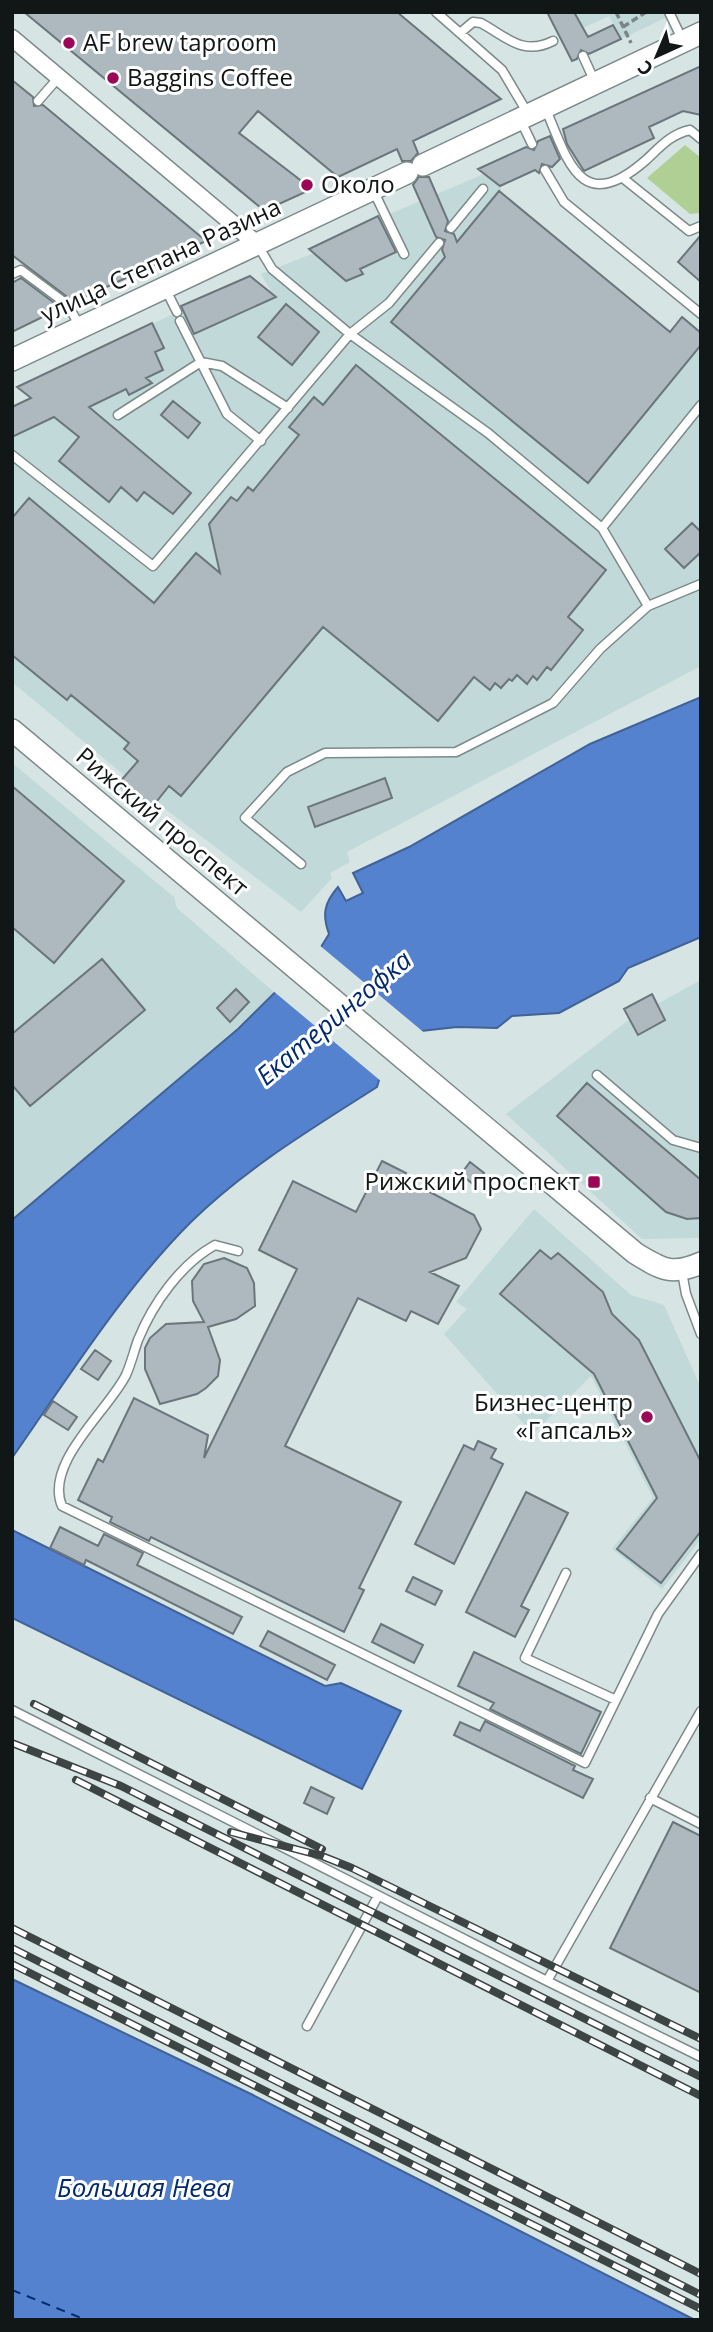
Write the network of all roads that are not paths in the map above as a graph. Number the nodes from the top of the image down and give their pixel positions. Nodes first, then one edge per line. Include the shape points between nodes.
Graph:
1 (436, 12) edge
2 (669, 12) edge
3 (460, 33) junction
4 (692, 37) edge
5 (12, 38) edge
6 (554, 41) dead end
7 (583, 57) dead end
8 (59, 77) junction
9 (596, 83) junction
10 (38, 101) dead end
11 (531, 114) junction
12 (701, 139) edge
13 (532, 144) dead end
14 (545, 170) dead end
15 (624, 179) junction
16 (373, 189) junction
17 (483, 190) dead end
18 (701, 226) edge
19 (451, 228) dead end
20 (439, 243) dead end
21 (257, 244) junction
22 (404, 254) dead end
23 (12, 274) edge
24 (165, 288) junction
25 (701, 314) edge
26 (80, 328) junction
27 (350, 334) junction
28 (12, 360) edge
29 (201, 362) junction
30 (701, 405) edge
31 (288, 408) junction
32 (118, 415) dead end
33 (261, 440) junction
34 (12, 454) edge
35 (602, 528) junction
36 (701, 584) edge
37 (648, 606) junction
38 (12, 730) edge
39 (301, 864) dead end
40 (597, 1075) dead end
41 (701, 1148) edge
42 (238, 1251) dead end
43 (691, 1267) edge
44 (701, 1334) edge
45 (701, 1554) edge
46 (566, 1573) dead end
47 (616, 1700) junction
48 (12, 1710) edge
49 (701, 1711) edge
50 (650, 1798) junction
51 (701, 1824) edge
52 (378, 1896) junction
53 (547, 1981) junction
54 (307, 2026) dead end
55 (701, 2057) edge

1 - 3 lane
2 - 4 lane
3 - 6 lane via 473,22 523,47
3 - 11 lane via 502,70
4 - 9 street, улица Степана Разина
5 - 8 street
7 - 9 lane
8 - 10 lane
8 - 21 street
9 - 11 street, улица Степана Разина
11 - 13 lane
11 - 15 lane via 580,178 598,184
11 - 16 street, улица Степана Разина
12 - 15 lane via 690,130 676,133
14 - 25 lane via 564,202
15 - 18 lane via 689,231
16 - 21 street, улица Степана Разина
16 - 22 lane
17 - 19 lane
20 - 27 lane via 389,303
21 - 24 street, улица Степана Разина
21 - 27 lane via 272,269
23 - 26 lane via 21,270 68,305
24 - 26 street, улица Степана Разина
24 - 29 lane
26 - 28 street, улица Степана Разина
27 - 31 lane
27 - 35 lane via 488,433
29 - 31 lane via 222,366
29 - 32 lane
29 - 33 lane via 227,414
30 - 35 lane
31 - 33 lane
33 - 34 lane via 153,566
35 - 37 lane
36 - 37 lane
37 - 39 lane via 600,649 553,703 456,752 325,753 287,772 245,818
38 - 43 street, Рижский проспект via 635,1253 666,1270
40 - 41 lane via 673,1140
42 - 47 lane via 215,1245 195,1256 174,1280 139,1337 126,1376 72,1452 57,1494 62,1506 585,1763
43 - 44 lane via 686,1294
45 - 47 lane via 658,1614
46 - 47 lane via 525,1658
48 - 52 lane
49 - 50 lane
50 - 51 lane
50 - 53 lane
52 - 53 lane
52 - 54 lane
53 - 55 lane

